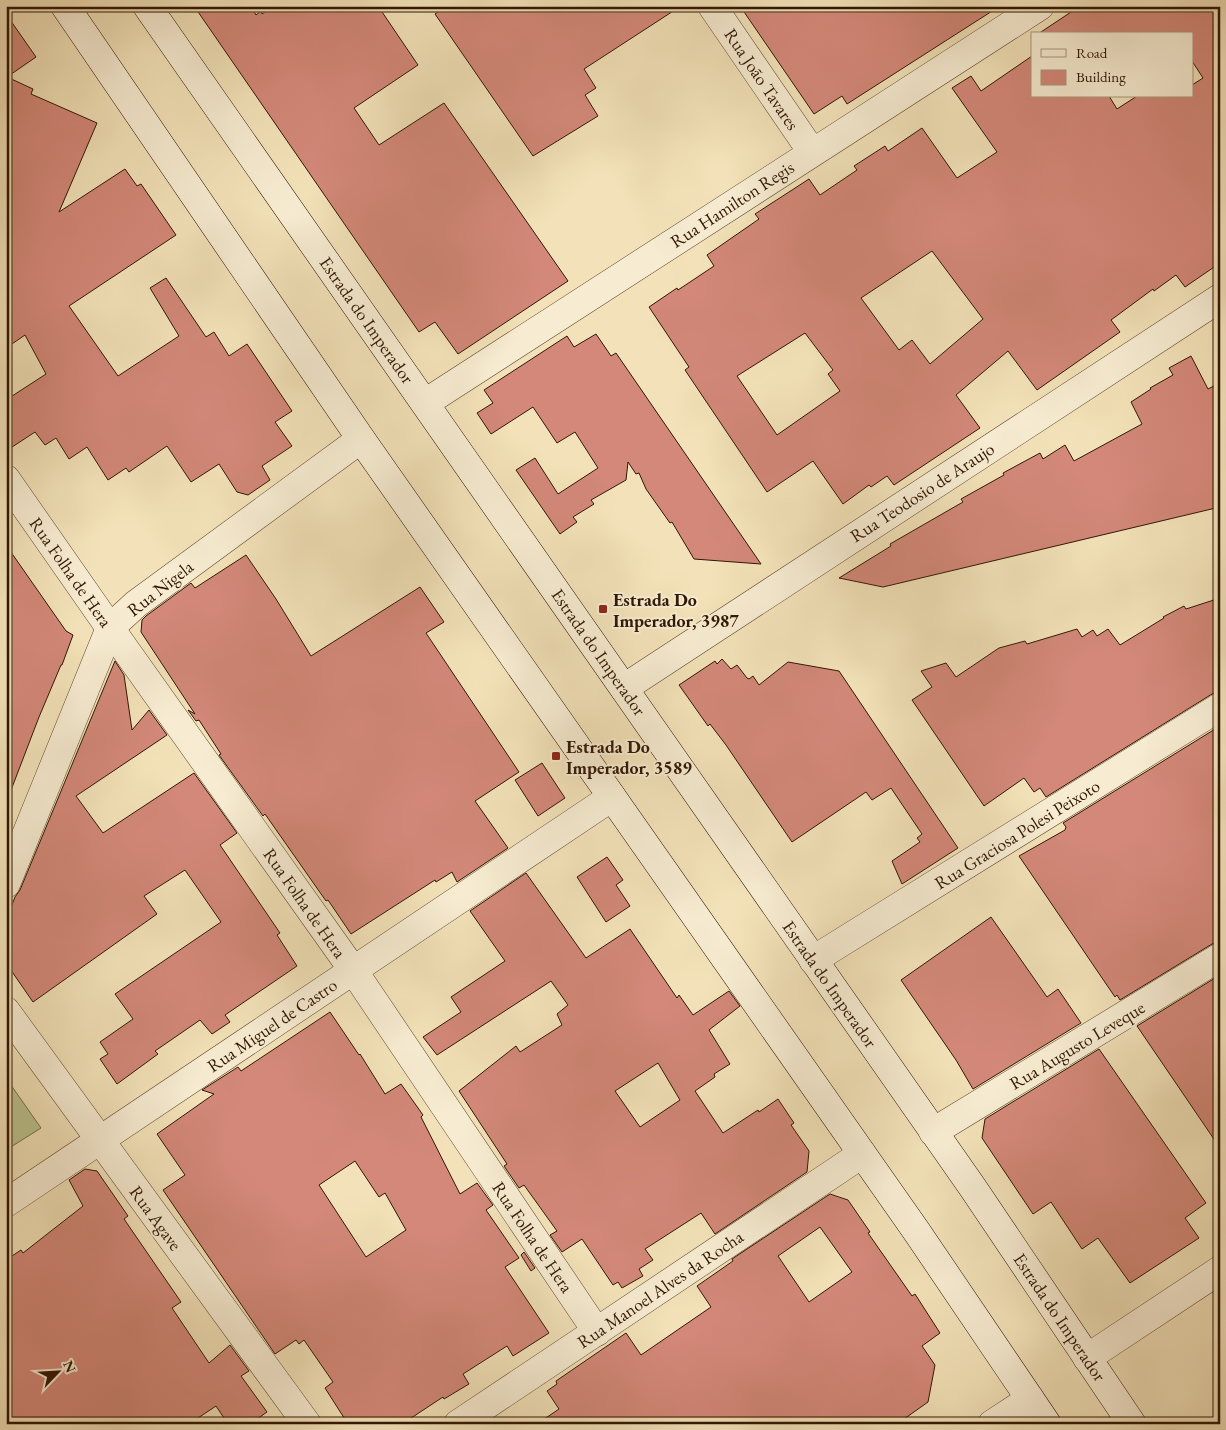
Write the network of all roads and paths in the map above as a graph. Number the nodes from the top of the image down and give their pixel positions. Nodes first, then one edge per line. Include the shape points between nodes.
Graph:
1 (65, 6) edge
2 (146, 6) edge
3 (712, 6) edge
4 (1040, 6) edge
5 (812, 152) junction
6 (1220, 298) edge
7 (425, 403) junction
8 (361, 439) junction
9 (6, 479) edge
10 (110, 628) junction
11 (624, 688) junction
12 (1220, 707) edge
13 (612, 797) junction
14 (6, 884) edge
15 (1220, 957) edge
16 (813, 960) junction
17 (353, 970) junction
18 (6, 1011) edge
19 (933, 1132) junction
20 (100, 1141) junction
21 (862, 1154) junction
22 (6, 1203) edge
23 (1220, 1270) edge
24 (597, 1332) junction
25 (1087, 1358) junction
26 (1030, 1399) junction
27 (307, 1424) edge
28 (458, 1424) edge
29 (992, 1424) edge
30 (1047, 1424) edge
31 (1132, 1424) edge

1 - 8 street
2 - 7 street, Estrada do Imperador
3 - 5 street, Rua João Tavares
4 - 5 street, Rua Hamilton Regis
5 - 7 street, Rua Hamilton Regis
6 - 11 street, Rua Teodosio de Araujo
7 - 11 street, Estrada do Imperador
8 - 10 street, Rua Nigela via 136,604
8 - 13 street
9 - 10 street, Rua Folha de Hera
10 - 14 street, Rua Nigela
10 - 17 street, Rua Folha de Hera
11 - 16 street, Estrada do Imperador
12 - 16 street, Rua Graciosa Polesi Peixoto
13 - 17 street, Rua Miguel de Castro
13 - 21 street
15 - 19 street, Rua Augusto Leveque
16 - 19 street, Estrada do Imperador
17 - 20 street, Rua Miguel de Castro
17 - 24 street, Rua Folha de Hera
18 - 20 street, Rua Agave
19 - 25 street, Estrada do Imperador
20 - 22 street, Rua Miguel de Castro
20 - 27 street, Rua Agave
21 - 24 street, Rua Manoel Alves da Rocha
21 - 26 street
23 - 25 street
24 - 28 street, Rua Manoel Alves da Rocha
25 - 31 street, Estrada do Imperador
26 - 29 street
26 - 30 street

